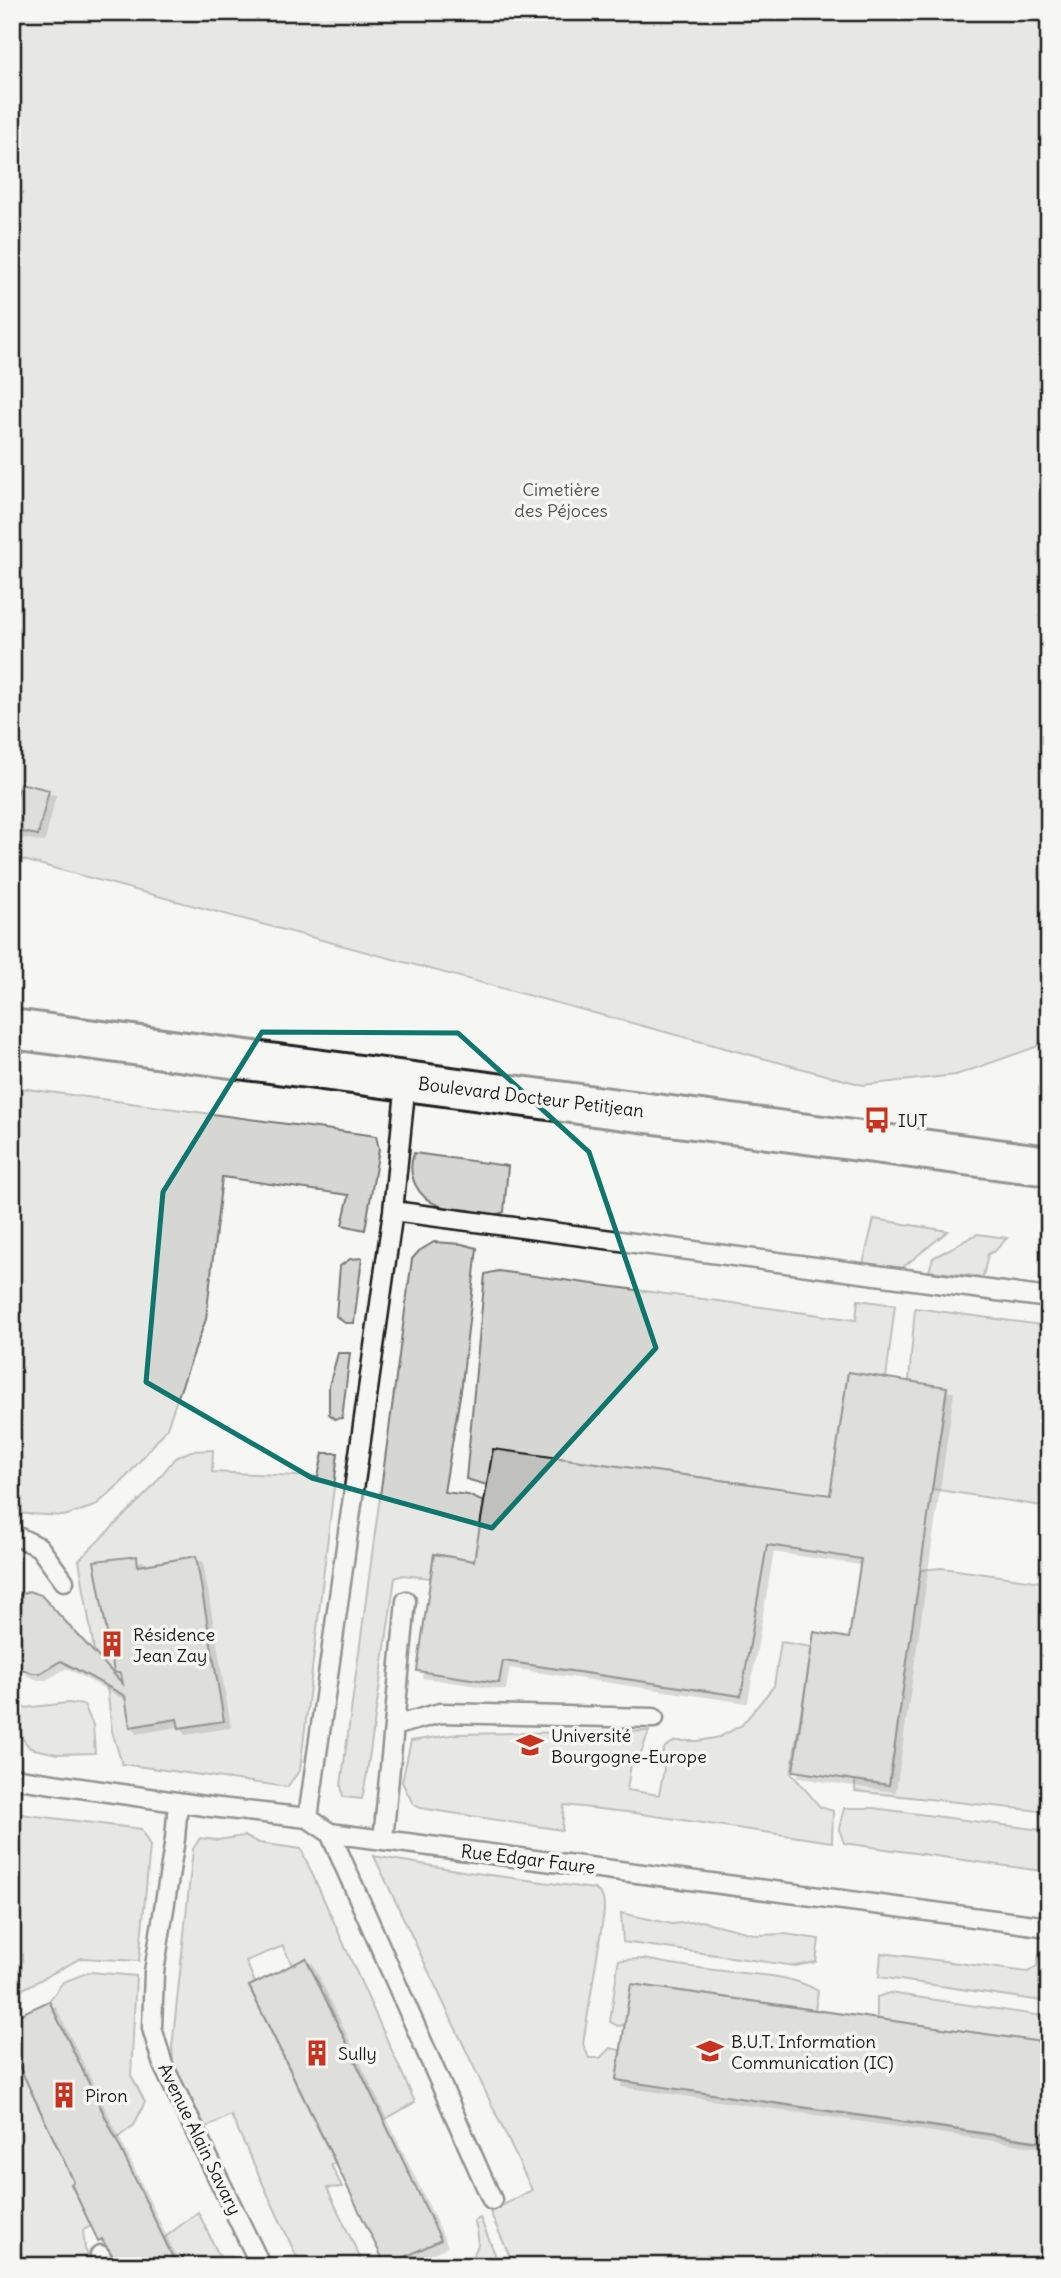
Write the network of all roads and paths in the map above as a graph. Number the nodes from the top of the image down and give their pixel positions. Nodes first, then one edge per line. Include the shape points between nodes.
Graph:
1 (12, 1028) edge
2 (406, 1081) junction
3 (1049, 1166) edge
4 (393, 1211) junction
5 (1049, 1298) edge
6 (12, 1534) edge
7 (64, 1581) dead end
8 (406, 1601) dead end
9 (654, 1718) dead end
10 (394, 1726) junction
11 (12, 1778) edge
12 (178, 1801) junction
13 (308, 1818) junction
14 (330, 1833) junction
15 (383, 1840) junction
16 (1049, 1927) edge
17 (492, 2200) dead end
18 (261, 2266) edge

1 - 2 main road, Boulevard Docteur Petitjean
2 - 3 main road, Boulevard Docteur Petitjean
2 - 4 lane
4 - 5 lane
4 - 13 lane
6 - 7 lane via 39,1547
8 - 10 lane
9 - 10 lane via 440,1713
10 - 15 lane
11 - 12 lane, Rue Edgar Faure
12 - 13 lane, Rue Edgar Faure
12 - 18 lane, Avenue Alain Savary via 154,1972 152,2028 163,2065
13 - 14 lane, Rue Edgar Faure
14 - 15 lane, Rue Edgar Faure
14 - 17 lane
15 - 16 lane, Rue Edgar Faure

